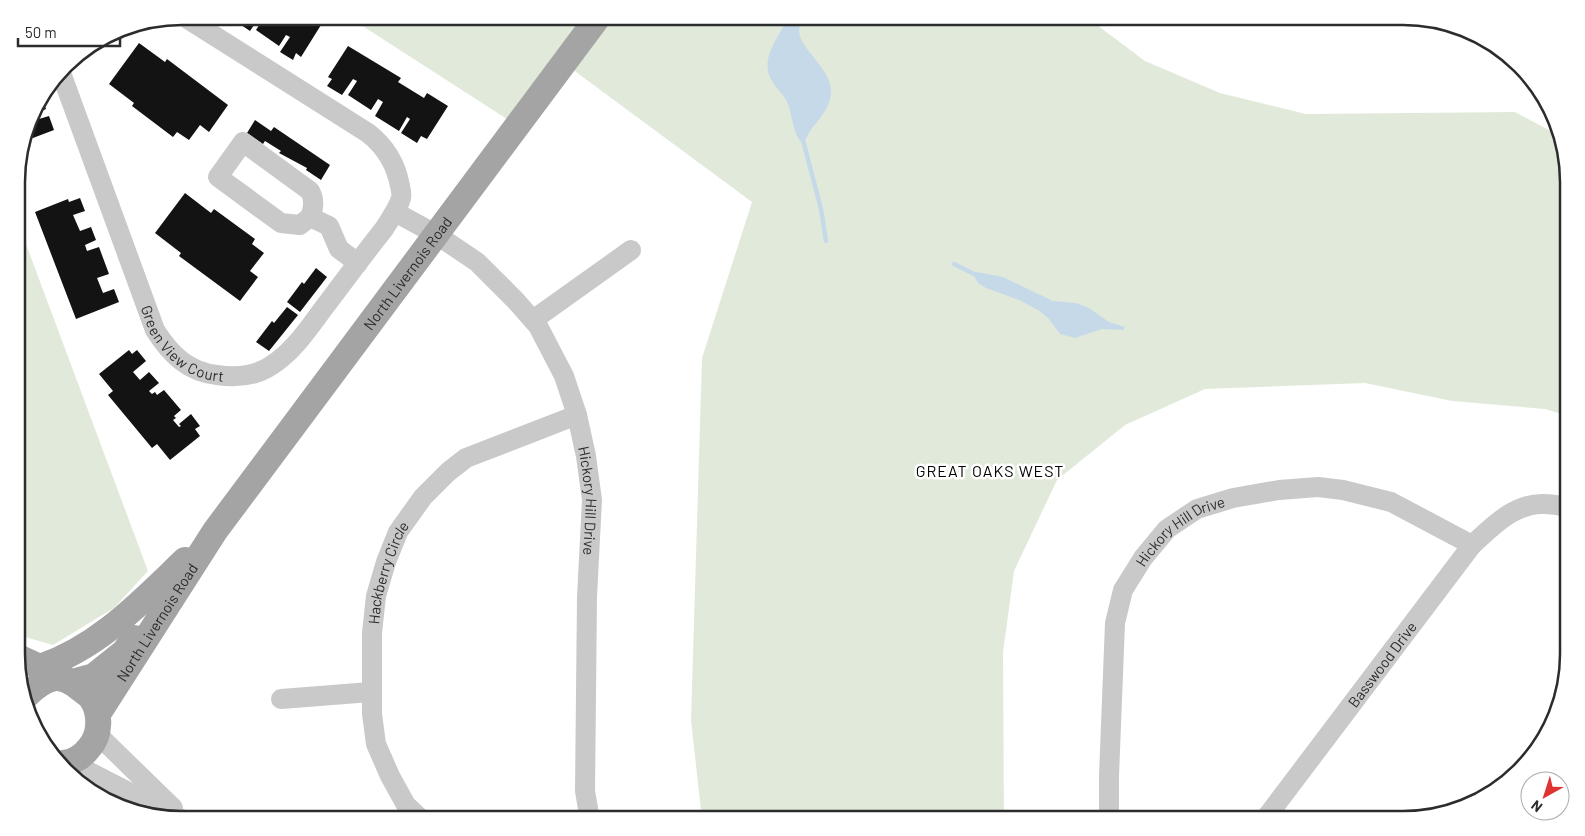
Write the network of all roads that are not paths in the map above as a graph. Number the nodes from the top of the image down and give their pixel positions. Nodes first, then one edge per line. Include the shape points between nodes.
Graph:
1 (197, 25) edge
2 (592, 25) edge
3 (63, 80) edge
4 (395, 212) junction
5 (310, 217) junction
6 (438, 235) junction
7 (631, 250) dead end
8 (358, 263) junction
9 (533, 320) junction
10 (577, 415) junction
11 (1560, 506) edge
12 (215, 531) junction
13 (1472, 545) junction
14 (168, 576) junction
15 (46, 671) edge
16 (30, 692) edge
17 (371, 692) junction
18 (281, 699) dead end
19 (98, 724) junction
20 (69, 762) edge
21 (73, 766) edge
22 (164, 810) edge
23 (176, 811) edge
24 (412, 811) edge
25 (589, 811) edge
26 (1109, 811) edge
27 (1272, 811) edge

1 - 4 street, Green View Court via 376,139 392,160 398,177 402,196
2 - 6 main road, North Livernois Road
3 - 8 street, Green View Court via 155,330 164,346 193,369 231,377 272,366 295,346
4 - 6 street
4 - 8 street, Green View Court
5 - 5 street via 300,225 281,223 218,177 242,142 310,191 314,207
5 - 8 street via 329,226 339,249
6 - 9 street, Hickory Hill Drive via 477,262
6 - 12 main road, North Livernois Road
7 - 9 street
9 - 10 street, Hickory Hill Drive via 564,376
10 - 17 street, Hackberry Circle via 466,458 423,497 398,532 376,596
10 - 25 street, Hickory Hill Drive via 592,500 587,597 585,782
11 - 13 street, Basswood Drive via 1526,506 1505,516
12 - 14 main road, North Livernois Road
12 - 19 main road, North Livernois Road
13 - 26 street, Hickory Hill Drive via 1391,502 1318,487 1233,498 1197,510 1167,529 1123,590 1115,623
13 - 27 street, Basswood Drive
14 - 15 main road via 91,644
14 - 15 main road, North Livernois Road via 124,652 94,676
15 - 16 main road
15 - 19 main road via 89,696
17 - 18 street
17 - 24 street, Hackberry Circle via 376,744 390,776
19 - 20 main road, North Livernois Road via 93,744 85,754
19 - 23 street
21 - 22 street

